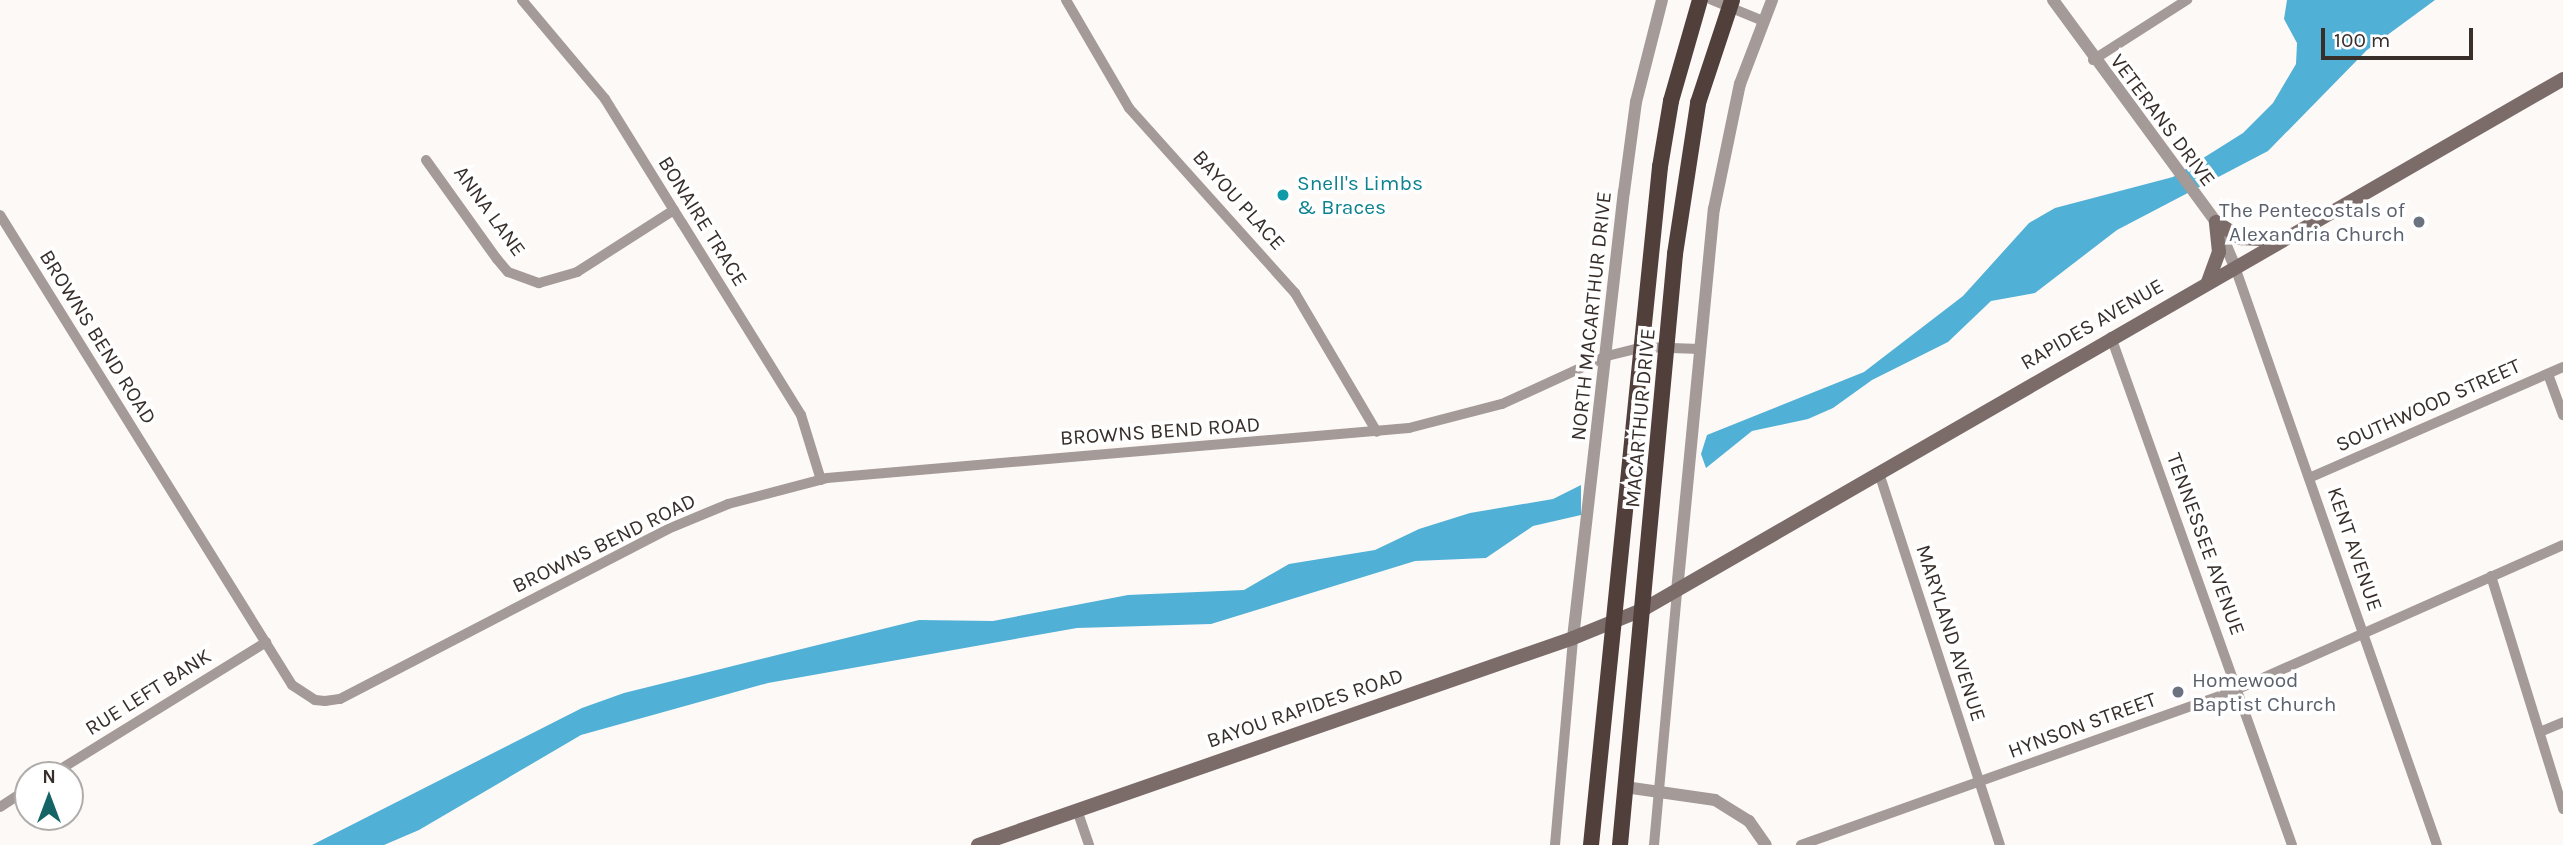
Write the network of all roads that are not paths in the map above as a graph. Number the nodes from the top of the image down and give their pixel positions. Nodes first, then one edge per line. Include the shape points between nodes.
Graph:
1 (522, 0) edge
2 (1066, 0) edge
3 (1662, 0) edge
4 (1700, 0) edge
5 (1712, 0) edge
6 (1772, 0) edge
7 (2053, 0) edge
8 (2187, 0) edge
9 (1730, 4) edge
10 (1763, 21) junction
11 (2093, 60) junction
12 (2563, 79) edge
13 (426, 160) dead end
14 (674, 210) junction
15 (0, 215) edge
16 (2214, 218) junction
17 (2280, 240) junction
18 (2235, 267) junction
19 (2208, 282) junction
20 (2111, 337) junction
21 (1667, 345) junction
22 (1642, 347) junction
23 (1700, 349) junction
24 (1607, 356) junction
25 (2563, 367) edge
26 (2548, 374) junction
27 (2563, 415) edge
28 (1377, 432) junction
29 (1879, 473) junction
30 (2309, 478) junction
31 (821, 480) junction
32 (2563, 545) edge
33 (2491, 576) junction
34 (1677, 592) junction
35 (1644, 608) junction
36 (1614, 621) junction
37 (2364, 632) junction
38 (1573, 638) junction
39 (266, 642) junction
40 (2238, 689) junction
41 (2563, 722) edge
42 (2540, 732) junction
43 (74, 761) edge
44 (1597, 783) junction
45 (1979, 783) junction
46 (1625, 787) junction
47 (1658, 792) junction
48 (2563, 809) edge
49 (1077, 810) junction
50 (978, 845) edge
51 (1089, 845) edge
52 (1555, 845) edge
53 (1591, 845) edge
54 (1620, 845) edge
55 (1654, 845) edge
56 (1766, 845) edge
57 (1801, 845) edge
58 (2000, 845) edge
59 (2292, 845) edge
60 (2437, 845) edge

1 - 14 street, BONAIRE TRACE via 605,99
2 - 28 street, BAYOU PLACE via 1129,108 1295,293
3 - 24 street, NORTH MACARTHUR DRIVE via 1636,102
4 - 22 highway, MACARTHUR DRIVE via 1671,101
5 - 9 street
6 - 10 street
7 - 11 street, VETERANS DRIVE
8 - 11 street
9 - 10 street
9 - 21 highway, MACARTHUR DRIVE via 1698,103 1675,254
10 - 23 street via 1740,84 1725,149
11 - 16 street, VETERANS DRIVE
12 - 17 main road, RAPIDES AVENUE
13 - 14 street, ANNA LANE via 508,272 539,283 577,272
14 - 31 street, BONAIRE TRACE via 801,415
15 - 39 street, BROWNS BEND ROAD
16 - 17 main road via 2241,238
16 - 18 street, VETERANS DRIVE
16 - 19 main road via 2220,252
17 - 18 main road, RAPIDES AVENUE
18 - 19 main road, RAPIDES AVENUE
18 - 30 street, KENT AVENUE
19 - 20 main road, RAPIDES AVENUE
20 - 29 main road, RAPIDES AVENUE
20 - 40 street, TENNESSEE AVENUE
21 - 22 street, BROWNS BEND ROAD
21 - 23 street, BROWNS BEND ROAD
21 - 35 highway, MACARTHUR DRIVE
22 - 24 street, BROWNS BEND ROAD
22 - 36 highway, MACARTHUR DRIVE
23 - 34 street
24 - 28 street, BROWNS BEND ROAD via 1502,404
24 - 38 street, NORTH MACARTHUR DRIVE
25 - 26 street, SOUTHWOOD STREET
26 - 27 street
26 - 30 street, SOUTHWOOD STREET
28 - 31 street, BROWNS BEND ROAD via 853,472
29 - 34 main road, RAPIDES AVENUE
29 - 45 street, MARYLAND AVENUE
30 - 37 street, KENT AVENUE
31 - 39 street, BROWNS BEND ROAD via 728,505 668,529 340,699 315,700 292,685
32 - 33 street, HYNSON STREET
33 - 37 street, HYNSON STREET
33 - 42 street
34 - 35 main road, RAPIDES AVENUE
34 - 47 street
35 - 36 main road, BAYOU RAPIDES ROAD
35 - 46 highway, MACARTHUR DRIVE
36 - 38 main road, BAYOU RAPIDES ROAD
36 - 44 highway, MACARTHUR DRIVE
37 - 40 street, HYNSON STREET
37 - 60 street, KENT AVENUE
38 - 49 main road, BAYOU RAPIDES ROAD
38 - 52 street
39 - 43 street, RUE LEFT BANK
40 - 45 street, HYNSON STREET
40 - 59 street, TENNESSEE AVENUE
41 - 42 street
42 - 48 street
44 - 46 highway
44 - 53 highway, MACARTHUR DRIVE
45 - 57 street, HYNSON STREET
45 - 58 street, MARYLAND AVENUE
46 - 47 street
46 - 54 highway, MACARTHUR DRIVE
47 - 55 street
47 - 56 street via 1727,805 1749,821
49 - 50 main road, BAYOU RAPIDES ROAD
49 - 51 street

